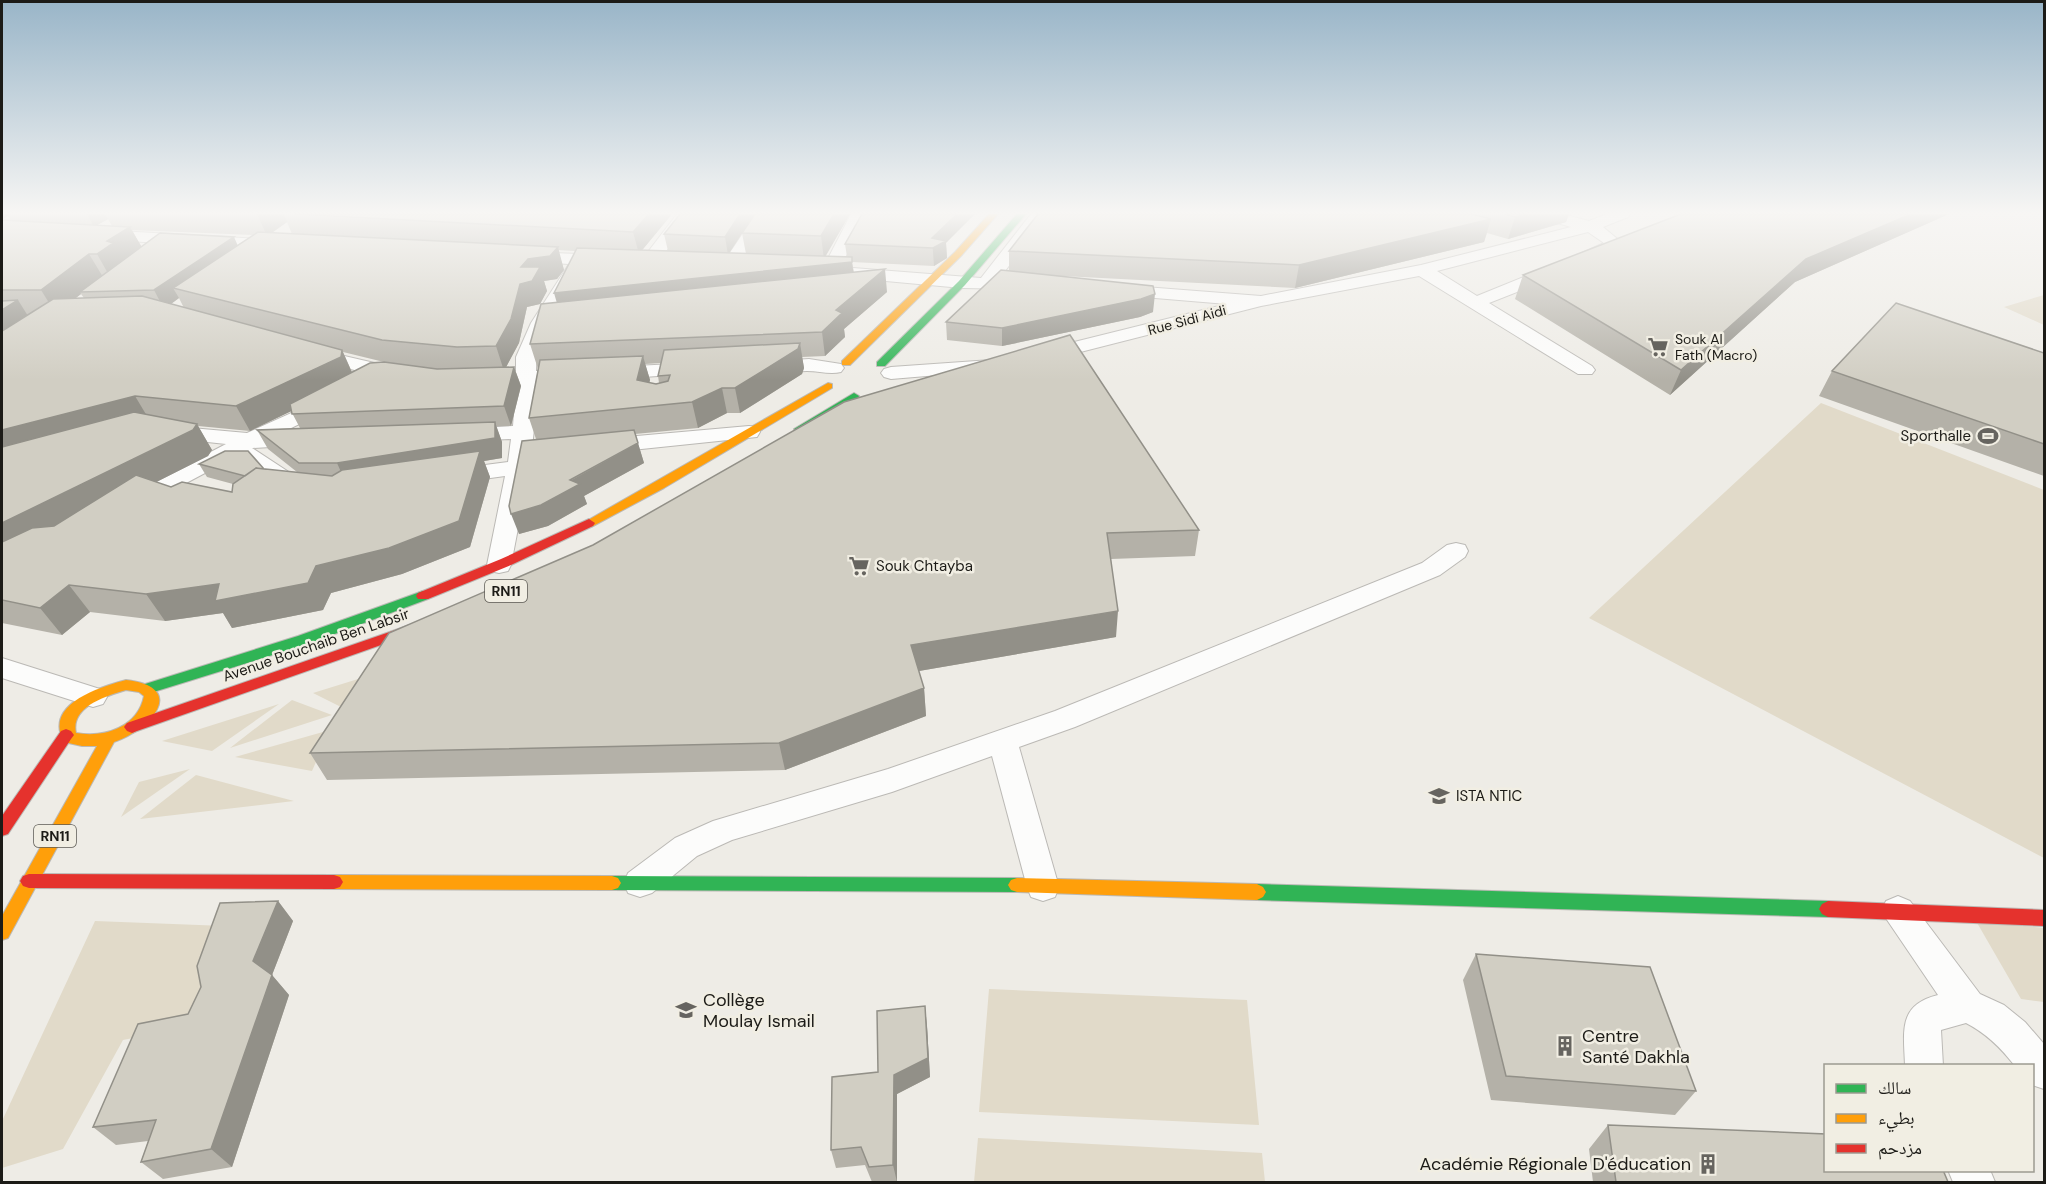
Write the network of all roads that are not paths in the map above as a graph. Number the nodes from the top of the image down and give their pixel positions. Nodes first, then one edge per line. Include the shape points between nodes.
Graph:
1 (572, 269) edge
2 (831, 269) edge
3 (942, 269) edge
4 (975, 269) edge
5 (997, 269) edge
6 (1559, 269) edge
7 (808, 270) edge
8 (1422, 270) joint
9 (830, 272) junction
10 (903, 278) junction
11 (930, 280) junction
12 (963, 283) junction
13 (986, 284) junction
14 (1043, 286) edge
15 (1101, 289) edge
16 (858, 291) edge
17 (1261, 300) junction
18 (1477, 302) junction
19 (563, 320) edge
20 (540, 323) junction
21 (299, 351) edge
22 (1030, 358) edge
23 (1003, 364) edge
24 (748, 367) edge
25 (713, 368) edge
26 (1585, 370) dead end
27 (385, 372) junction
28 (836, 372) junction
29 (419, 376) edge
30 (526, 377) junction
31 (886, 378) junction
32 (464, 379) edge
33 (522, 432) junction
34 (749, 432) junction
35 (148, 433) edge
36 (446, 436) edge
37 (787, 436) edge
38 (319, 440) edge
39 (244, 444) junction
40 (584, 447) edge
41 (541, 452) edge
42 (519, 460) junction
43 (438, 478) edge
44 (320, 492) edge
45 (114, 512) edge
46 (1456, 551) dead end
47 (499, 565) junction
48 (441, 619) edge
49 (2, 668) edge
50 (147, 688) junction
51 (93, 697) junction
52 (132, 728) junction
53 (66, 735) junction
54 (108, 739) junction
55 (1003, 741) junction
56 (4, 822) edge
57 (29, 881) junction
58 (640, 883) junction
59 (1043, 887) junction
60 (1898, 911) junction
61 (2044, 918) edge
62 (2, 932) edge
63 (1967, 1006) junction
64 (1924, 1064) edge
65 (2044, 1071) edge

1 - 20 street
2 - 9 street
3 - 11 main road, Avenue Bouchaib Ben Labsir / RN11
4 - 12 main road
5 - 13 street
6 - 18 street
7 - 9 street
8 - 17 street, Rue Sidi Aidi
8 - 18 street
9 - 10 street
10 - 11 street
10 - 16 street via 886,287
11 - 12 street
11 - 28 main road, Avenue Bouchaib Ben Labsir / RN11
12 - 13 street
12 - 31 main road
13 - 14 street
15 - 17 street
17 - 22 street, Rue Sidi Aidi
18 - 26 street
19 - 20 street
20 - 30 street via 526,357
21 - 27 street
23 - 31 street via 924,387
24 - 28 street via 809,365
25 - 30 street
27 - 29 street
27 - 39 street
28 - 31 main road via 864,361
28 - 34 main road, Avenue Bouchaib Ben Labsir / RN11
28 - 37 main road via 838,393 860,395
30 - 32 street
30 - 33 street
33 - 36 street
33 - 42 street
34 - 40 street
34 - 47 main road, Avenue Bouchaib Ben Labsir / RN11 via 603,516
35 - 39 street via 179,433
38 - 39 street
39 - 44 street via 256,459 294,488
39 - 45 street
41 - 42 street
42 - 43 street
42 - 47 street
46 - 55 street via 1431,569 1164,680
47 - 50 main road, Avenue Bouchaib Ben Labsir / RN11 via 338,629
48 - 52 main road, Avenue Bouchaib Ben Labsir
49 - 51 street
50 - 51 main road, RN11 via 126,685
50 - 52 main road via 152,694 152,705
51 - 53 main road, RN11 via 75,709 68,719
52 - 54 main road, Avenue Bouchaib Ben Labsir
53 - 54 main road via 82,742
53 - 56 main road, RN11
54 - 57 main road, RN11
55 - 58 street via 892,780 724,830 686,847
55 - 59 street
57 - 58 main road
57 - 62 main road, RN11
58 - 59 main road
59 - 60 main road
60 - 61 main road
60 - 63 street
63 - 64 street via 1934,1013 1922,1023
63 - 65 street via 2012,1034

